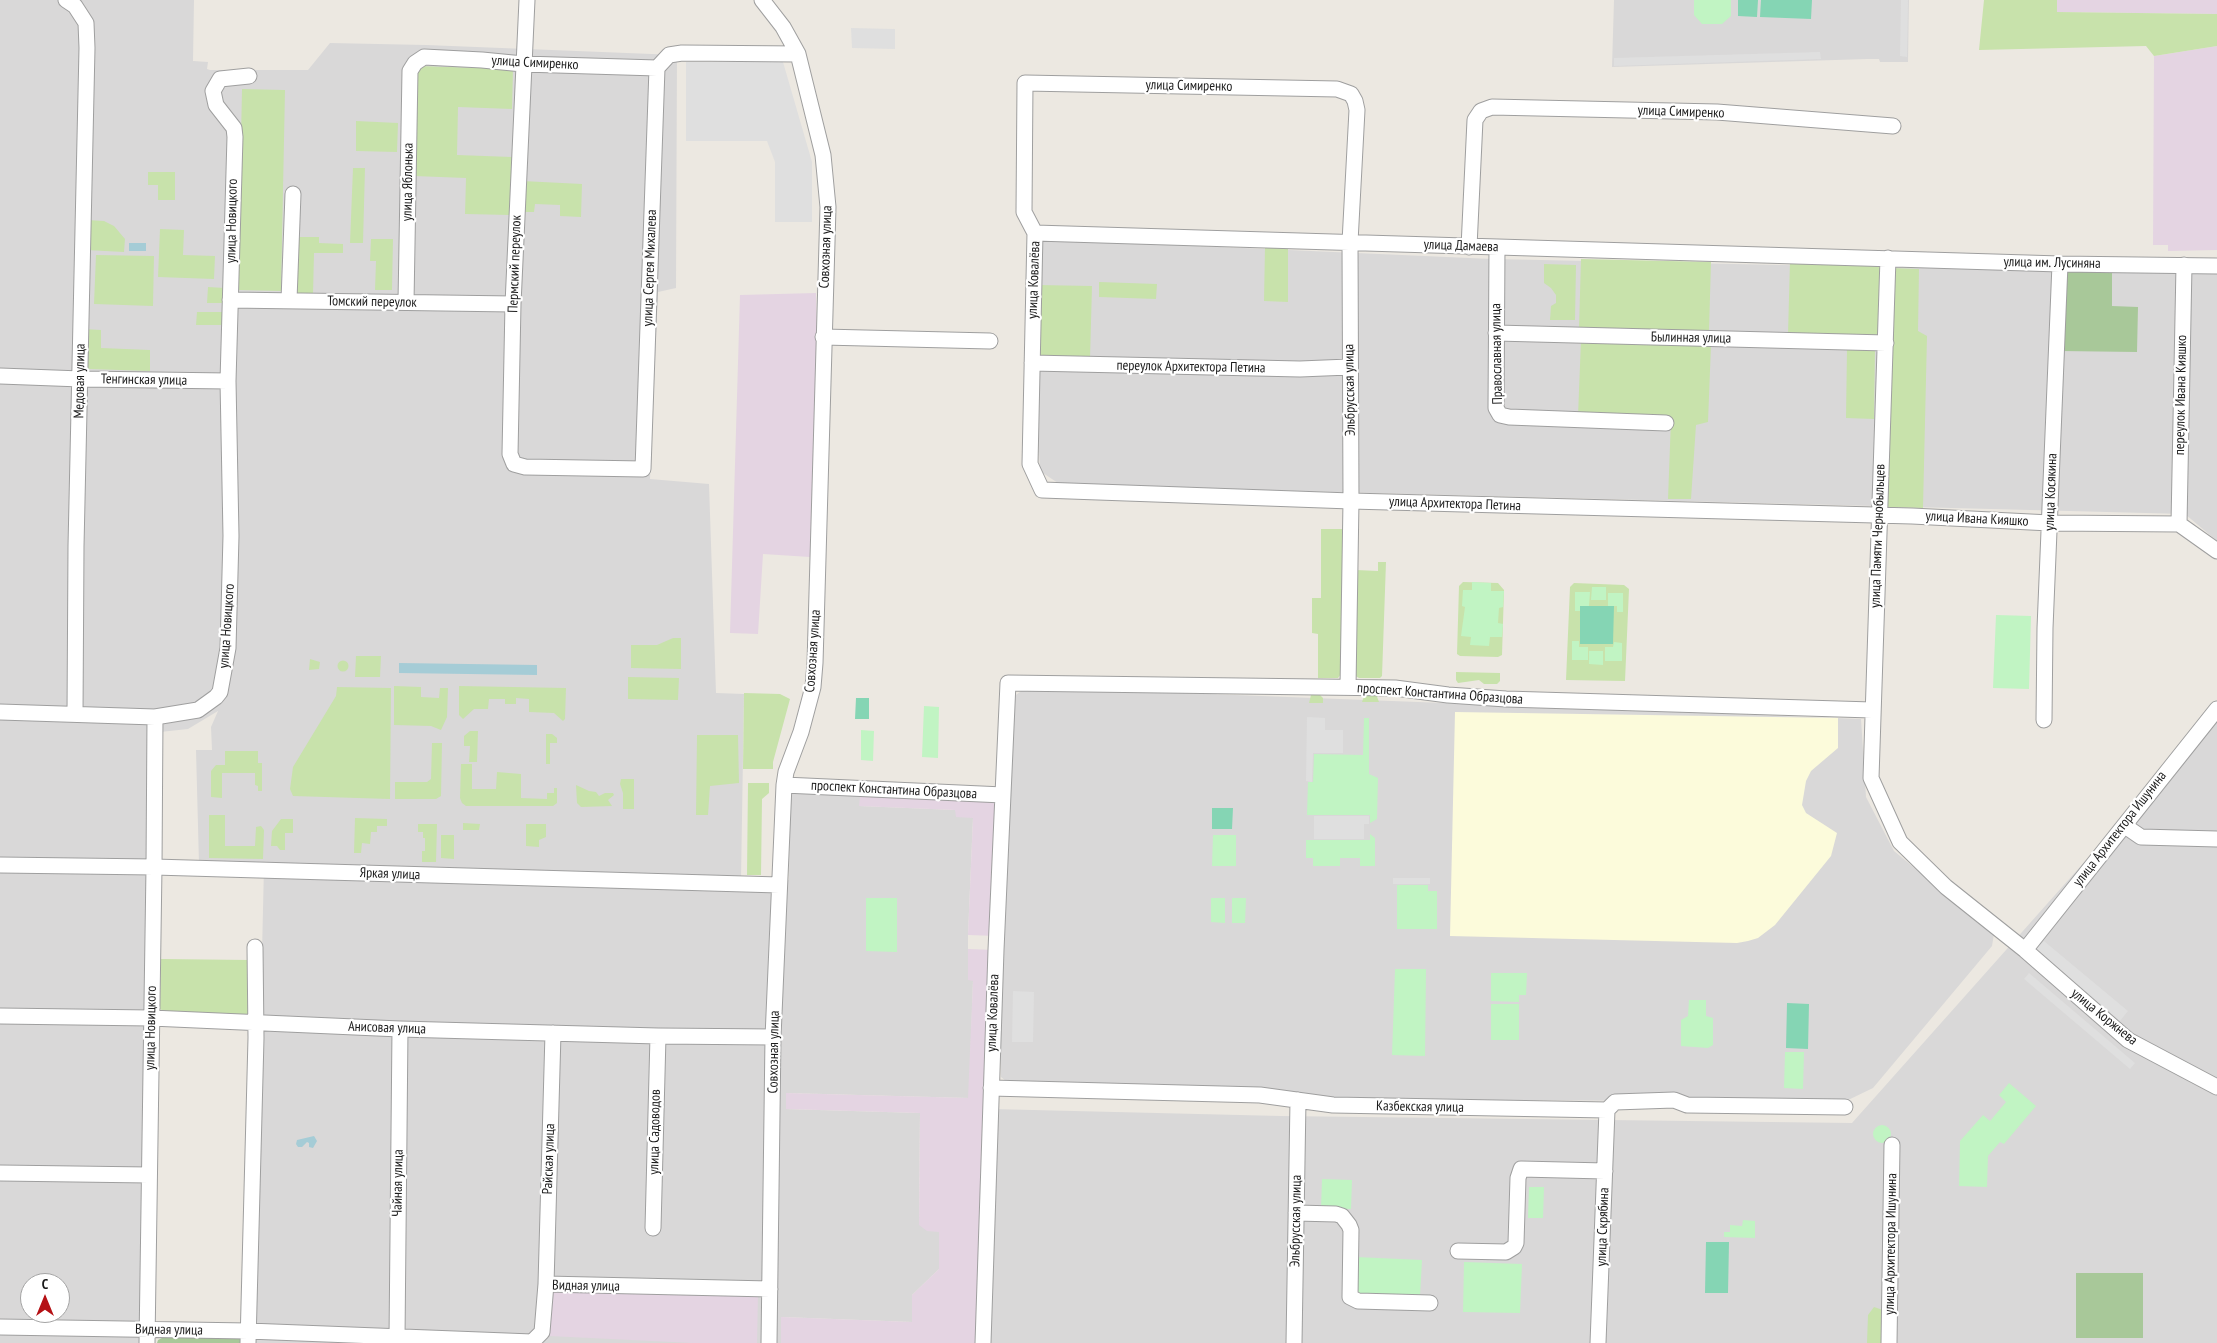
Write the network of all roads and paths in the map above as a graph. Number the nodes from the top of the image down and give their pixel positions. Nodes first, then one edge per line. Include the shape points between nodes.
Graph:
1 (66, 0) edge
2 (526, 0) edge
3 (762, 0) edge
4 (798, 54) junction
5 (415, 63) joint
6 (524, 64) junction
7 (657, 68) junction
8 (249, 76) dead end
9 (1025, 83) joint
10 (1351, 94) joint
11 (1893, 126) dead end
12 (293, 194) dead end
13 (1035, 232) junction
14 (1350, 242) junction
15 (1469, 247) junction
16 (1497, 247) junction
17 (1888, 258) junction
18 (2060, 264) junction
19 (2184, 265) junction
20 (2217, 266) edge
21 (230, 300) junction
22 (289, 300) junction
23 (406, 302) junction
24 (513, 304) junction
25 (1496, 333) junction
26 (823, 337) junction
27 (990, 341) dead end
28 (1886, 343) junction
29 (1032, 363) junction
30 (1349, 367) junction
31 (0, 376) edge
32 (80, 380) junction
33 (228, 381) junction
34 (1666, 423) dead end
35 (514, 464) joint
36 (1037, 479) joint
37 (1351, 501) junction
38 (1879, 515) junction
39 (2050, 522) junction
40 (2179, 524) junction
41 (2217, 551) edge
42 (1008, 683) joint
43 (1348, 688) junction
44 (2217, 709) edge
45 (1872, 710) junction
46 (0, 712) edge
47 (75, 714) junction
48 (154, 717) junction
49 (2044, 720) dead end
50 (784, 785) junction
51 (1003, 795) junction
52 (1885, 811) joint
53 (2125, 826) junction
54 (2217, 839) edge
55 (0, 865) edge
56 (154, 867) junction
57 (780, 886) junction
58 (255, 947) dead end
59 (2025, 950) junction
60 (0, 1016) edge
61 (151, 1018) junction
62 (256, 1022) junction
63 (400, 1028) junction
64 (553, 1033) junction
65 (658, 1036) junction
66 (774, 1037) junction
67 (2217, 1087) edge
68 (991, 1088) junction
69 (1298, 1100) junction
70 (1845, 1107) dead end
71 (1607, 1110) junction
72 (1892, 1145) dead end
73 (1605, 1171) junction
74 (0, 1173) edge
75 (150, 1175) junction
76 (1296, 1213) junction
77 (653, 1228) dead end
78 (1458, 1251) dead end
79 (546, 1284) junction
80 (770, 1289) junction
81 (1430, 1302) dead end
82 (0, 1327) edge
83 (147, 1336) edge
84 (248, 1337) edge
85 (397, 1338) junction
86 (769, 1343) edge
87 (983, 1343) edge
88 (1294, 1343) edge
89 (1598, 1343) edge
90 (1889, 1343) edge

1 - 32 street, Медовая улица via 75,6 86,23 87,48
2 - 6 street, Пермский переулок
3 - 4 street, Совхозная улица
4 - 7 street via 682,52 669,55
4 - 26 street, Совхозная улица via 817,125 827,185
5 - 6 street, улица Симиренко via 424,58
5 - 23 street, улица Яблонька via 410,71
6 - 7 street, улица Симиренко
6 - 24 street, Пермский переулок
7 - 35 street, улица Сергея Михалева via 643,469
8 - 21 street, улица Новицкого via 220,79 213,91 216,105 234,128
9 - 10 street, улица Симиренко via 1337,89
9 - 13 street, улица Ковалёва via 1024,212
10 - 14 street, Эльбрусская улица via 1357,110
11 - 15 street, улица Симиренко via 1717,112 1492,107 1481,111 1476,120
12 - 22 street
13 - 14 street, улица Дамаева
13 - 29 street, улица Ковалёва
14 - 15 street, улица Дамаева
14 - 30 street, Эльбрусская улица
15 - 16 street, улица Дамаева
16 - 17 street, улица Дамаева
16 - 25 street, Православная улица
17 - 18 street, улица им. Лусиняна
17 - 28 street, улица Памяти Чернобыльцев
18 - 19 street, улица им. Лусиняна
18 - 39 street, улица Косякина
19 - 20 street, улица им. Лусиняна
19 - 40 street, переулок Ивана Кияшко
21 - 22 street, Томский переулок
21 - 33 street, улица Новицкого
22 - 23 street, Томский переулок
23 - 24 street, Томский переулок
24 - 35 street, Пермский переулок via 510,454
25 - 28 street, Былинная улица
25 - 34 street, Православная улица via 1496,408 1500,415
26 - 27 street
26 - 50 street, Совхозная улица via 813,687
28 - 38 street, улица Памяти Чернобыльцев
29 - 30 street, переулок Архитектора Петина via 1291,369
29 - 36 street, улица Ковалёва via 1030,464
30 - 37 street, Эльбрусская улица
31 - 32 street, Тенгинская улица
32 - 33 street, Тенгинская улица
32 - 47 street, Медовая улица
33 - 48 street, улица Новицкого via 231,536 228,648 220,692 198,710
36 - 37 street, улица Архитектора Петина via 1042,490
37 - 38 street, улица Архитектора Петина
37 - 43 street, Эльбрусская улица
38 - 39 street, улица Ивана Кияшко
38 - 45 street, улица Памяти Чернобыльцев
39 - 40 street, улица Ивана Кияшко
39 - 49 street, улица Косякина
40 - 41 street
42 - 43 street, проспект Константина Образцова
42 - 51 street, улица Ковалёва
43 - 45 street, проспект Константина Образцова via 1395,688 1506,699
44 - 53 street, улица Архитектора Ишунина
45 - 52 street, улица Памяти Чернобыльцев via 1871,778
46 - 47 street
47 - 48 street
48 - 56 street, улица Новицкого
50 - 51 street, проспект Константина Образцова
50 - 57 street, Совхозная улица
51 - 68 street, улица Ковалёва
52 - 59 street, улица Коржнева via 1900,842 1910,852 1946,887
53 - 54 street via 2141,837
53 - 59 street, улица Архитектора Ишунина
55 - 56 street, Яркая улица
56 - 57 street, Яркая улица
56 - 61 street, улица Новицкого
57 - 66 street, Совхозная улица
58 - 62 street
59 - 67 street, улица Коржнева via 2128,1040
60 - 61 street, Анисовая улица
61 - 62 street, Анисовая улица
61 - 75 street, улица Новицкого
62 - 63 street, Анисовая улица
62 - 84 street
63 - 64 street, Анисовая улица
63 - 85 street, Чайная улица
64 - 65 street, Анисовая улица
64 - 79 street, Райская улица
65 - 66 street, Анисовая улица
65 - 77 street, улица Садоводов
66 - 80 street, Совхозная улица
68 - 69 street, Казбекская улица via 1260,1095
68 - 87 street, улица Ковалёва
69 - 71 street, Казбекская улица via 1333,1105
69 - 76 street, Эльбрусская улица
70 - 71 street, Казбекская улица via 1688,1105 1674,1100 1615,1102
71 - 73 street, улица Скрябина
72 - 90 street, улица Архитектора Ишунина
73 - 78 street via 1521,1169 1514,1247 1506,1252
73 - 89 street, улица Скрябина
74 - 75 street
75 - 83 street, улица Новицкого
76 - 81 street via 1336,1214 1349,1225 1350,1297 1358,1301
76 - 88 street, Эльбрусская улица
79 - 80 street, Видная улица
79 - 85 street, Видная улица via 542,1332 532,1342
80 - 86 street, Совхозная улица
82 - 83 street, Видная улица
83 - 84 street, Видная улица
84 - 85 street, Видная улица

